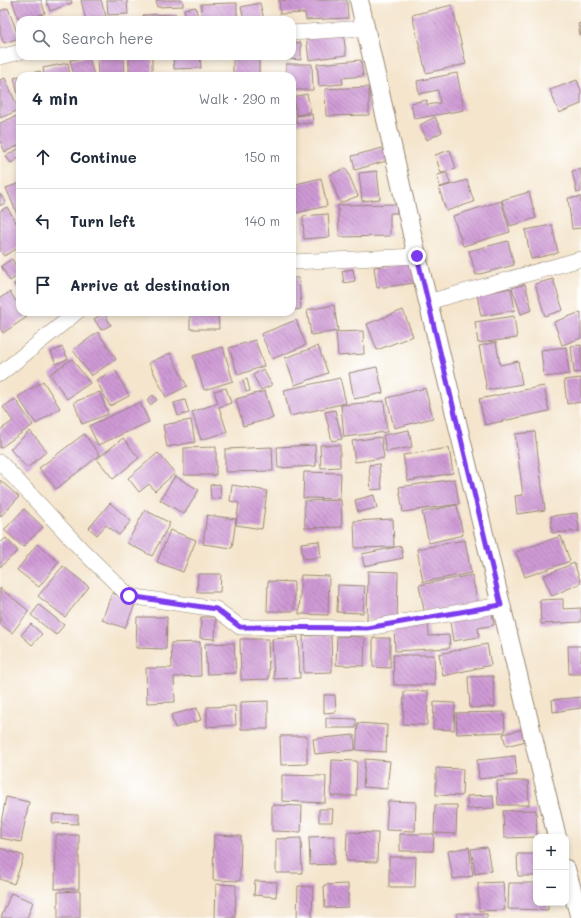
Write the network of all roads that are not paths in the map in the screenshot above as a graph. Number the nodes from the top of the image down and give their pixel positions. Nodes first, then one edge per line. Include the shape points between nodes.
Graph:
1 (359, 0) edge
2 (365, 28) junction
3 (296, 32) edge
4 (16, 53) edge
5 (0, 57) edge
6 (417, 256) junction
7 (581, 259) edge
8 (296, 262) edge
9 (428, 302) junction
10 (72, 316) edge
11 (0, 374) edge
12 (0, 462) edge
13 (501, 605) junction
14 (556, 834) edge
15 (566, 870) edge
16 (580, 918) edge

1 - 2 street
2 - 3 street
2 - 6 street
4 - 5 street
6 - 8 street
6 - 9 street
7 - 9 street
9 - 13 street
10 - 11 street
12 - 13 street via 129,596 216,609 240,627 367,628
13 - 14 street
15 - 16 street

